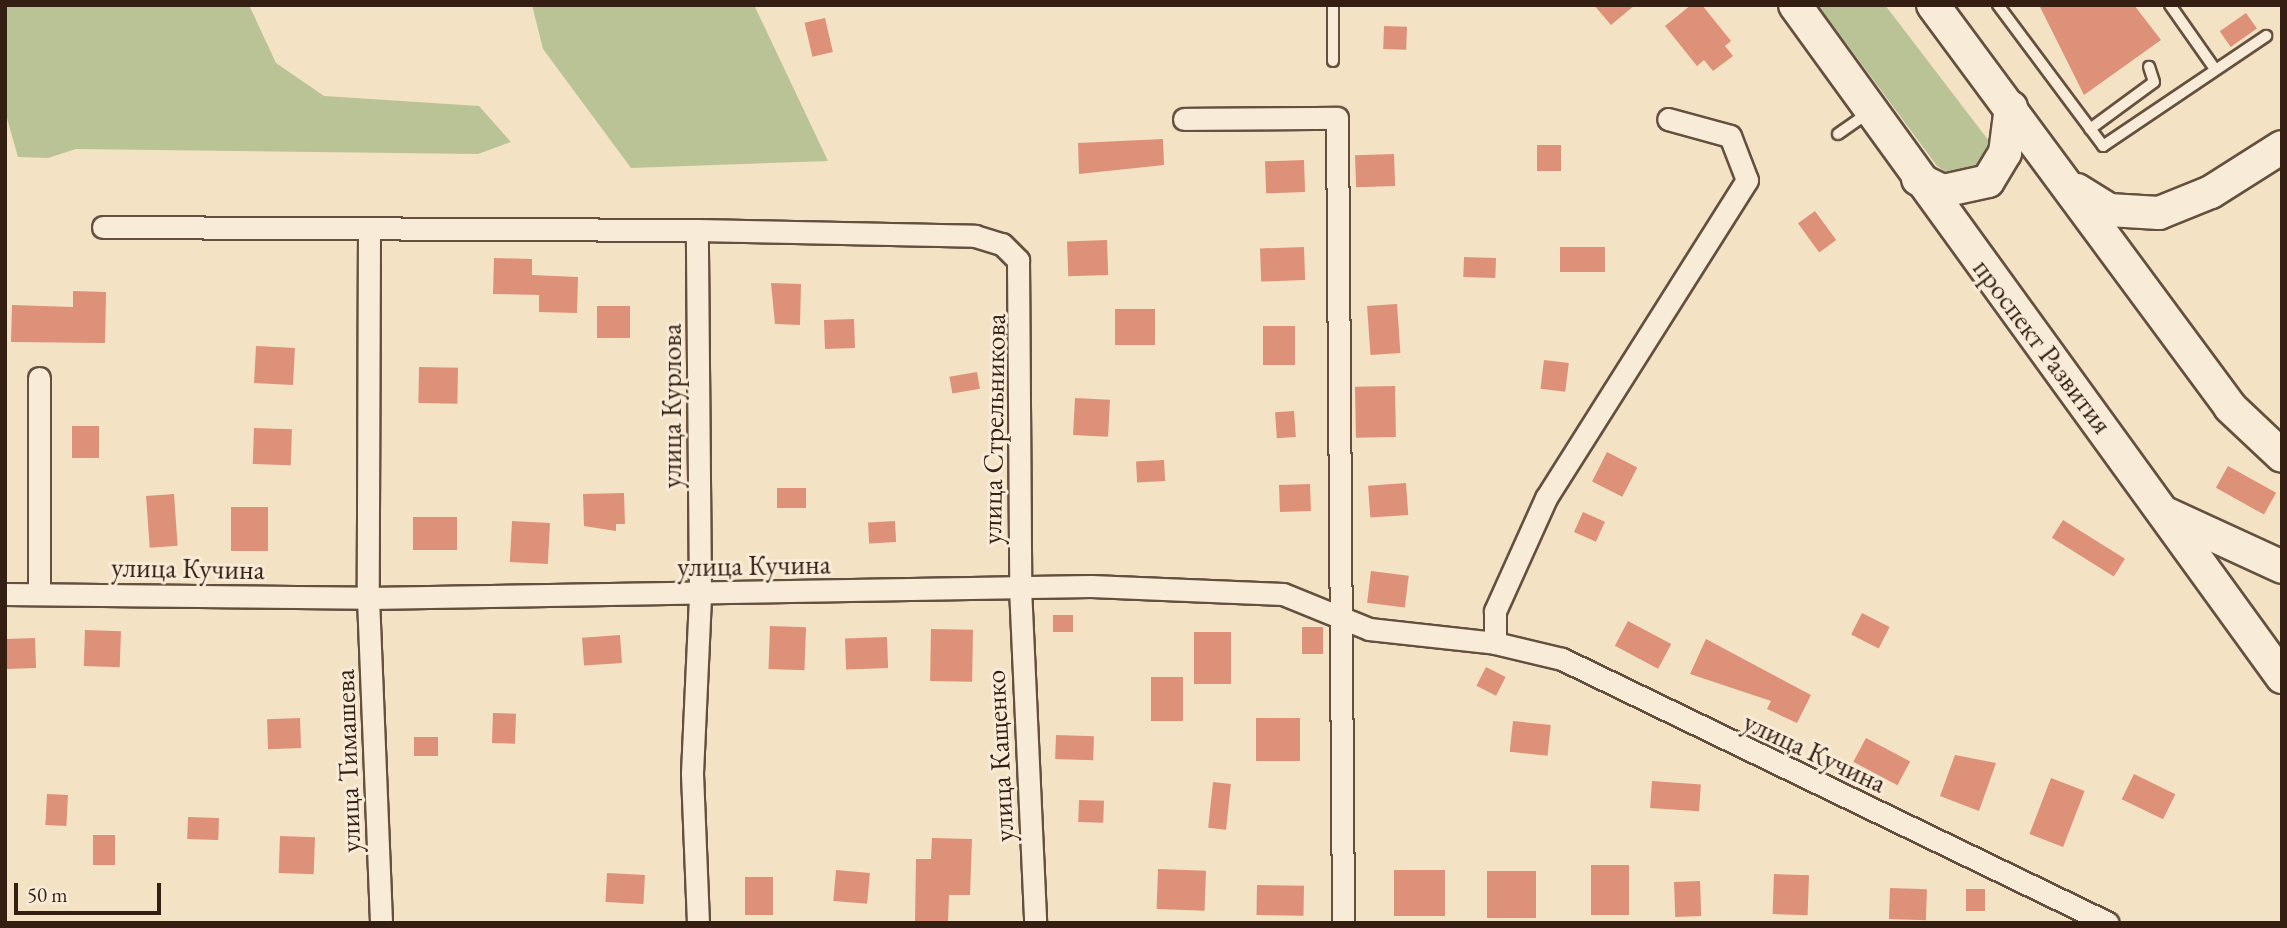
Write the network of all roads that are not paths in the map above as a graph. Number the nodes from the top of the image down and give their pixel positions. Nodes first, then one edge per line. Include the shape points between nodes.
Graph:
1 (1333, 5) edge
2 (1795, 5) edge
3 (1933, 5) edge
4 (1998, 5) edge
5 (2170, 5) edge
6 (2266, 36) dead end
7 (1333, 61) dead end
8 (2149, 67) dead end
9 (2215, 69) junction
10 (2011, 107) junction
11 (1871, 112) junction
12 (1184, 119) dead end
13 (1668, 119) dead end
14 (2090, 129) junction
15 (1838, 134) dead end
16 (2282, 147) edge
17 (2060, 175) junction
18 (1918, 178) junction
19 (103, 227) dead end
20 (369, 229) junction
21 (697, 230) junction
22 (39, 378) dead end
23 (2282, 456) edge
24 (2166, 514) junction
25 (2282, 567) edge
26 (1020, 587) junction
27 (5, 594) edge
28 (39, 594) junction
29 (700, 594) junction
30 (368, 598) junction
31 (1344, 622) junction
32 (1495, 643) junction
33 (2282, 677) edge
34 (381, 923) edge
35 (698, 923) edge
36 (1034, 923) edge
37 (1343, 923) edge
38 (2108, 923) edge

1 - 7 lane
2 - 11 street, проспект Развития
3 - 10 street
4 - 14 lane
5 - 9 lane
6 - 9 lane
8 - 14 lane via 2154,82
9 - 14 lane via 2103,146
10 - 17 street
10 - 18 street via 2005,153 1988,180 1943,191
11 - 15 lane
11 - 18 street, проспект Развития
12 - 31 street via 1337,118
13 - 32 street via 1730,136 1748,180 1546,498 1494,611
16 - 17 street via 2211,192 2159,213 2109,210
17 - 23 street via 2243,423
18 - 24 street, проспект Развития
19 - 20 street
20 - 21 street
20 - 30 street, улица Тимашева
21 - 26 street, улица Стрельникова via 975,236 1012,252 1023,272
21 - 29 street, улица Курлова
22 - 28 street
24 - 25 street
24 - 33 street, проспект Развития
26 - 29 street, улица Кучина
26 - 31 street, улица Кучина via 1283,594
26 - 36 street, улица Кащенко
27 - 28 street, улица Кучина
28 - 30 street, улица Кучина
29 - 30 street, улица Кучина
29 - 35 street, улица Курлова via 692,773
30 - 34 street, улица Тимашева
31 - 32 street, улица Кучина
31 - 37 street
32 - 38 street, улица Кучина via 1562,659

